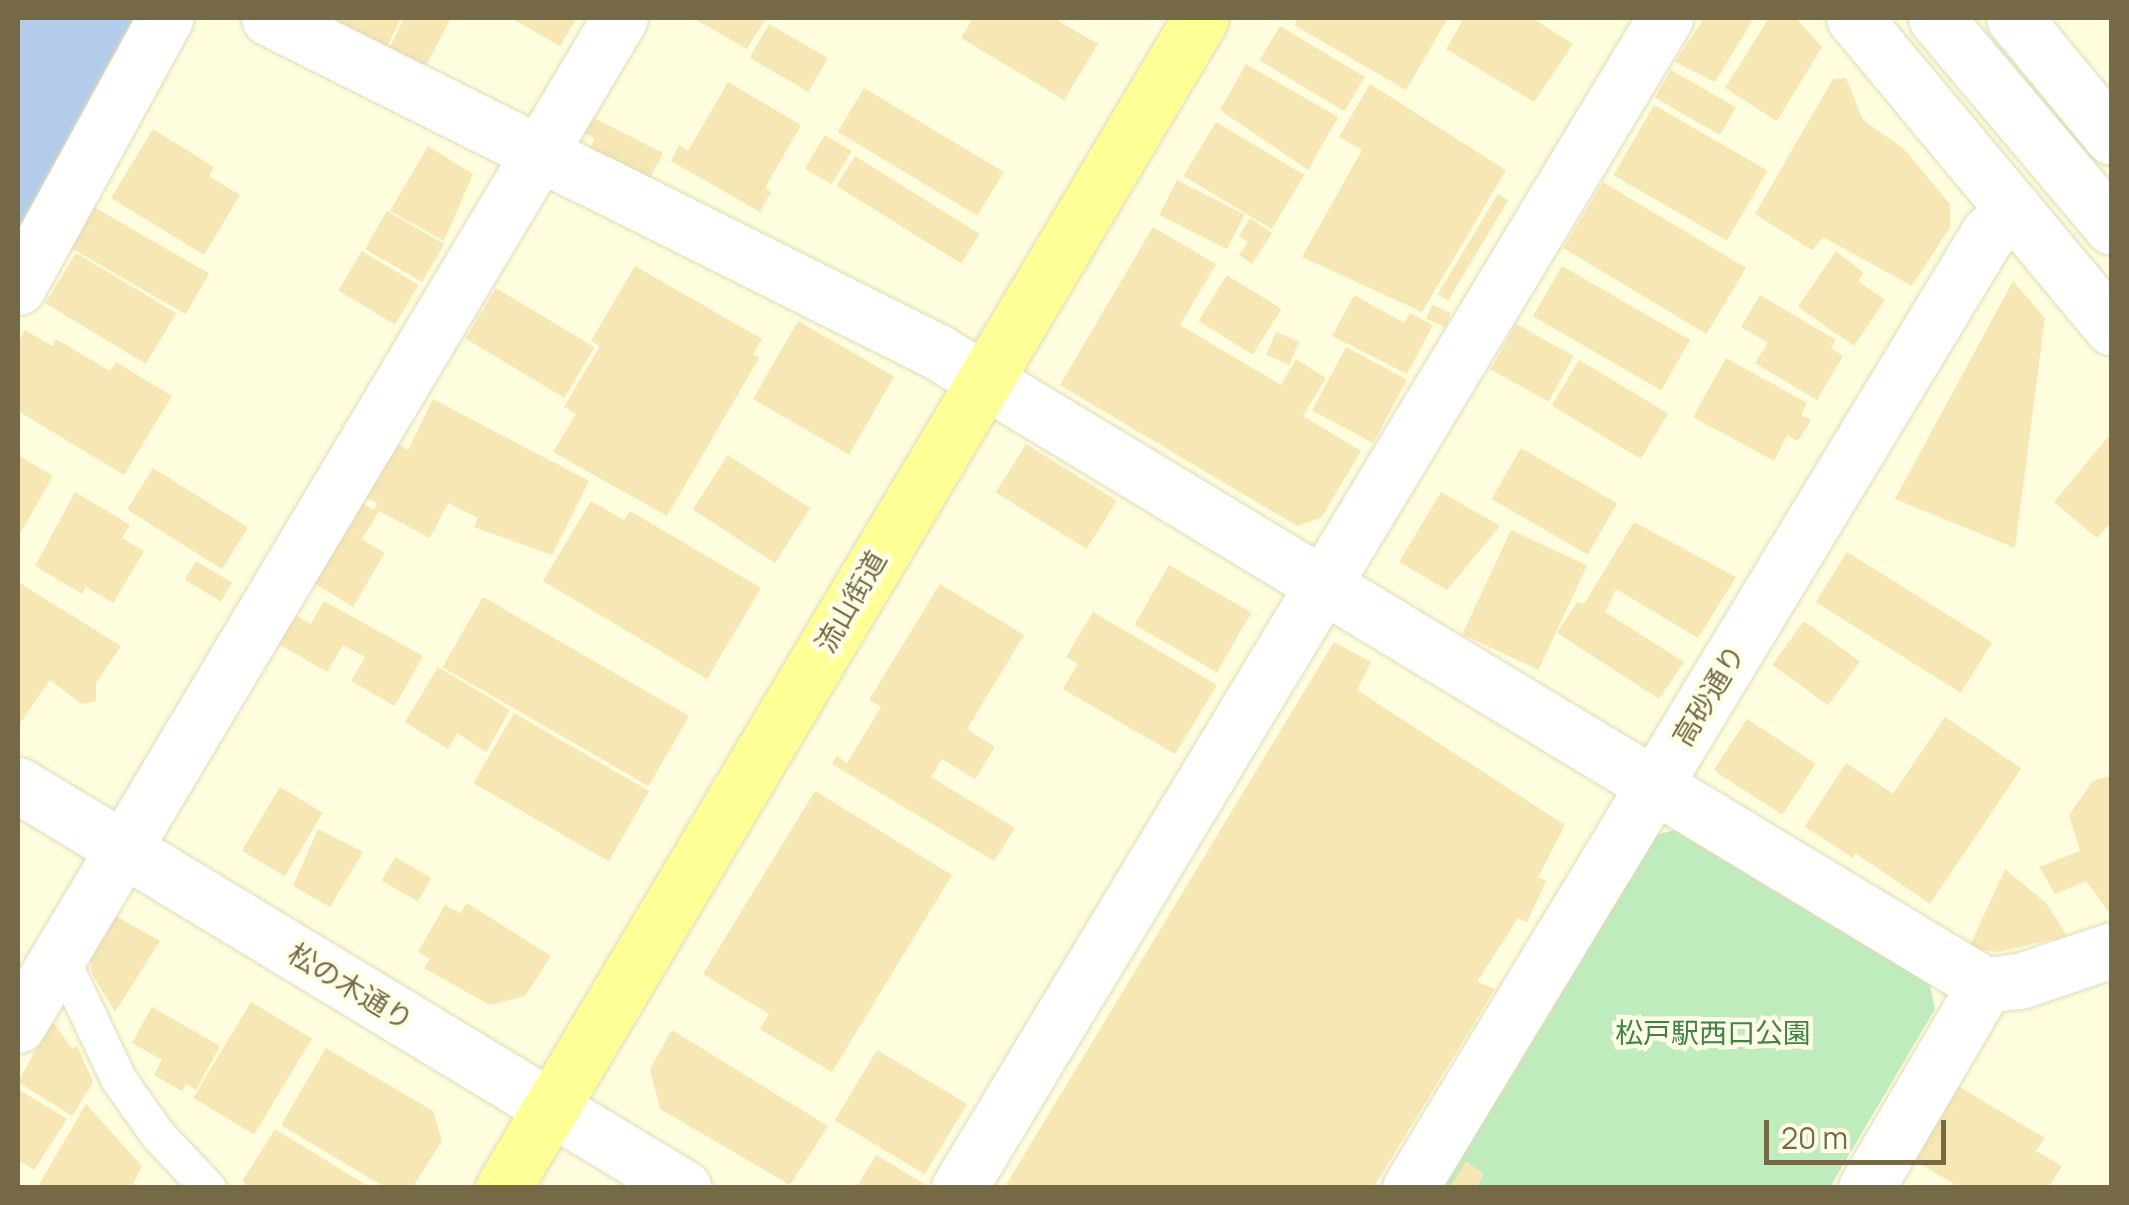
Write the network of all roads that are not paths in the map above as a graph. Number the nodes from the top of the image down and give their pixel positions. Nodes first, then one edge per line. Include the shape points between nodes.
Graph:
1 (165, 18) edge
2 (268, 18) edge
3 (620, 18) edge
4 (1201, 18) edge
5 (1665, 18) edge
6 (1854, 18) edge
7 (1936, 18) edge
8 (2014, 18) edge
9 (2112, 138) edge
10 (538, 156) junction
11 (2014, 209) junction
12 (2112, 227) edge
13 (18, 287) edge
14 (2112, 328) edge
15 (981, 378) junction
16 (1323, 584) junction
17 (1656, 781) junction
18 (18, 785) edge
19 (120, 846) junction
20 (2112, 950) edge
21 (60, 956) junction
22 (1985, 985) junction
23 (18, 1025) edge
24 (552, 1108) junction
25 (208, 1188) edge
26 (503, 1188) edge
27 (684, 1188) edge
28 (958, 1188) edge
29 (1410, 1188) edge
30 (1866, 1188) edge

1 - 13 street
2 - 10 street
3 - 10 street
4 - 15 main road, 流山街道
5 - 16 street
6 - 11 street
7 - 12 street
8 - 9 street
10 - 15 street
10 - 19 street
11 - 14 street
11 - 17 street, 高砂通り via 1988,234
15 - 16 street
15 - 24 main road, 流山街道
16 - 17 street
16 - 28 street
17 - 22 street
17 - 29 street, 高砂通り
18 - 19 street, 松の木通り
19 - 21 street
19 - 24 street, 松の木通り
20 - 22 street via 2020,981
21 - 23 street
21 - 25 lane via 119,1080
22 - 30 street
24 - 26 main road, 流山街道
24 - 27 street, 松の木通り

